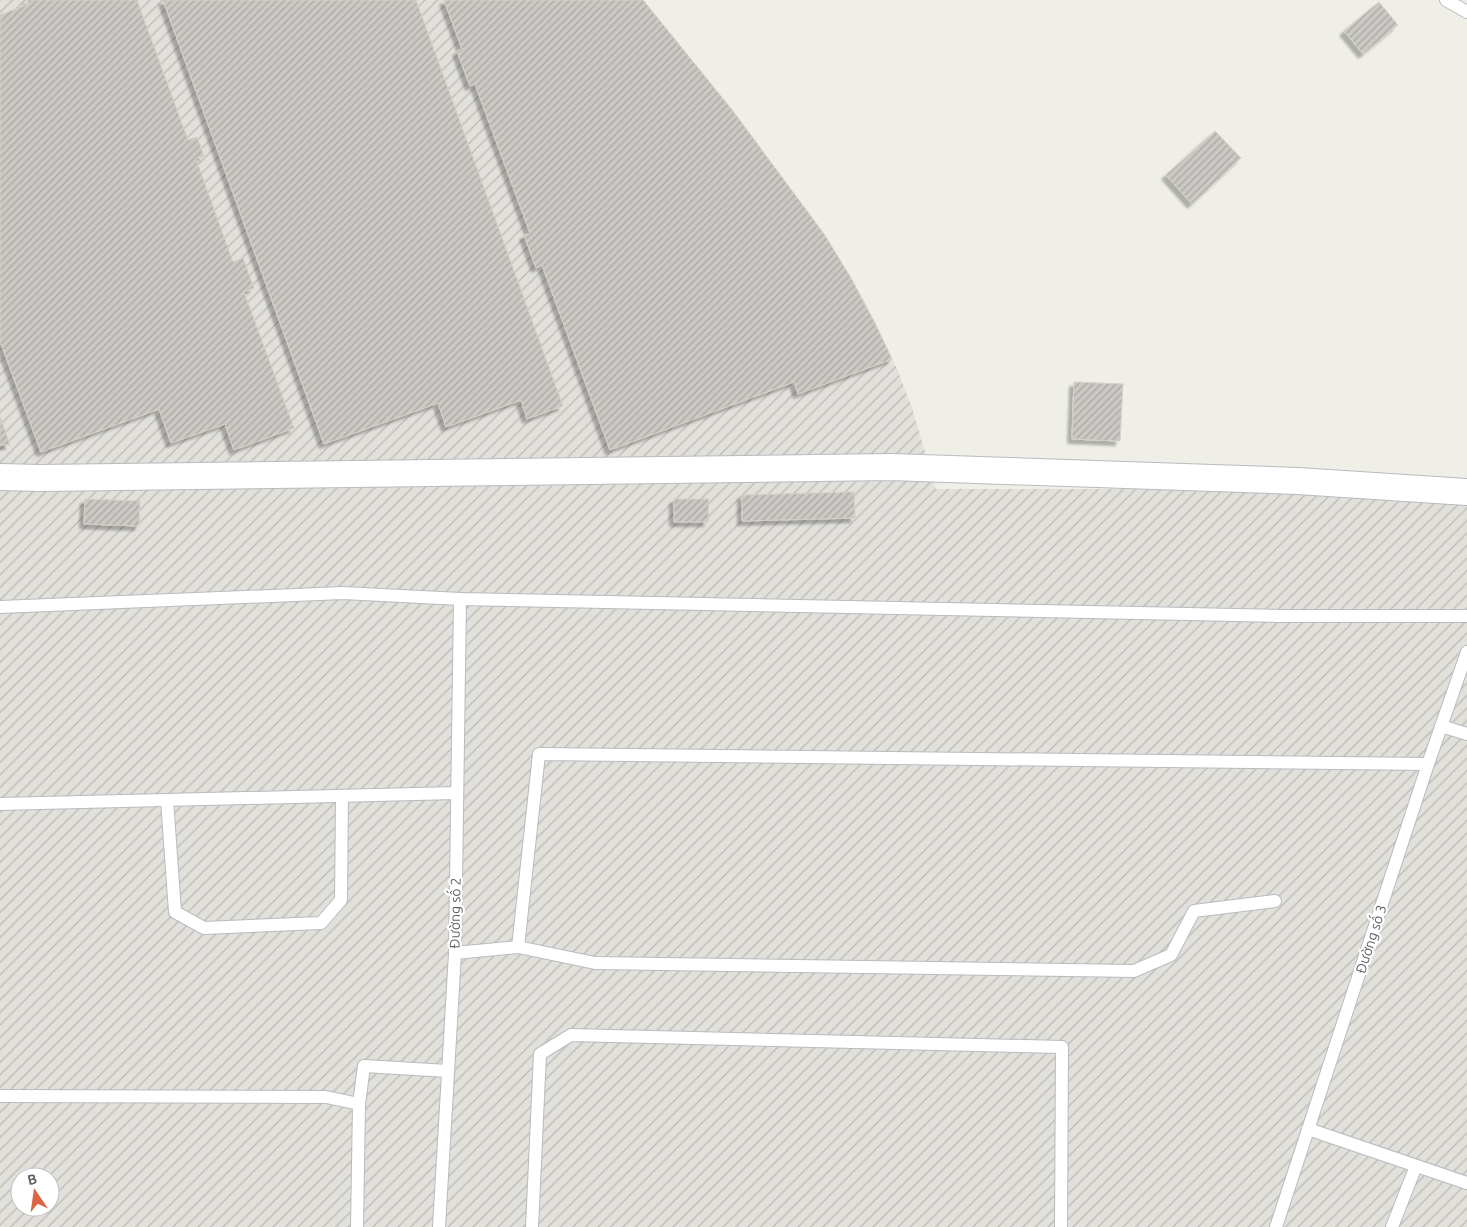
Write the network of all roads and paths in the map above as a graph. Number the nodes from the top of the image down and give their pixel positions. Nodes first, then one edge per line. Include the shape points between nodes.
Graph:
1 (1452, 1) edge
2 (1467, 12) edge
3 (0, 477) edge
4 (1467, 492) edge
5 (460, 599) junction
6 (0, 607) edge
7 (1467, 616) edge
8 (1467, 652) edge
9 (1441, 726) junction
10 (1467, 734) edge
11 (1428, 764) junction
12 (458, 793) junction
13 (342, 796) junction
14 (168, 800) junction
15 (0, 804) edge
16 (1274, 900) dead end
17 (518, 947) junction
18 (454, 953) junction
19 (448, 1070) junction
20 (0, 1096) edge
21 (359, 1104) junction
22 (1308, 1129) junction
23 (1416, 1166) junction
24 (1467, 1183) edge
25 (357, 1227) edge
26 (439, 1227) edge
27 (532, 1227) edge
28 (1061, 1227) edge
29 (1276, 1227) edge
30 (1392, 1227) edge

1 - 2 lane
3 - 4 street via 891,467 1298,481
5 - 6 lane via 343,593
5 - 7 lane via 1271,616
5 - 12 lane, Đường số 2
8 - 9 lane, Đường số 3
9 - 10 lane
9 - 11 lane, Đường số 3
11 - 17 lane via 539,754
11 - 22 lane, Đường số 3
12 - 13 lane
12 - 18 lane, Đường số 2
13 - 14 lane
13 - 14 lane via 341,900 321,923 204,928 175,912
14 - 15 lane
16 - 17 lane via 1194,911 1171,954 1134,970 595,962
17 - 18 lane
18 - 19 lane, Đường số 2
19 - 21 lane via 364,1066
19 - 26 lane, Đường số 2
20 - 21 lane via 326,1097
21 - 25 lane
22 - 23 lane
22 - 29 lane, Đường số 3
23 - 24 lane
23 - 30 lane
27 - 28 lane via 540,1054 571,1035 1062,1047

